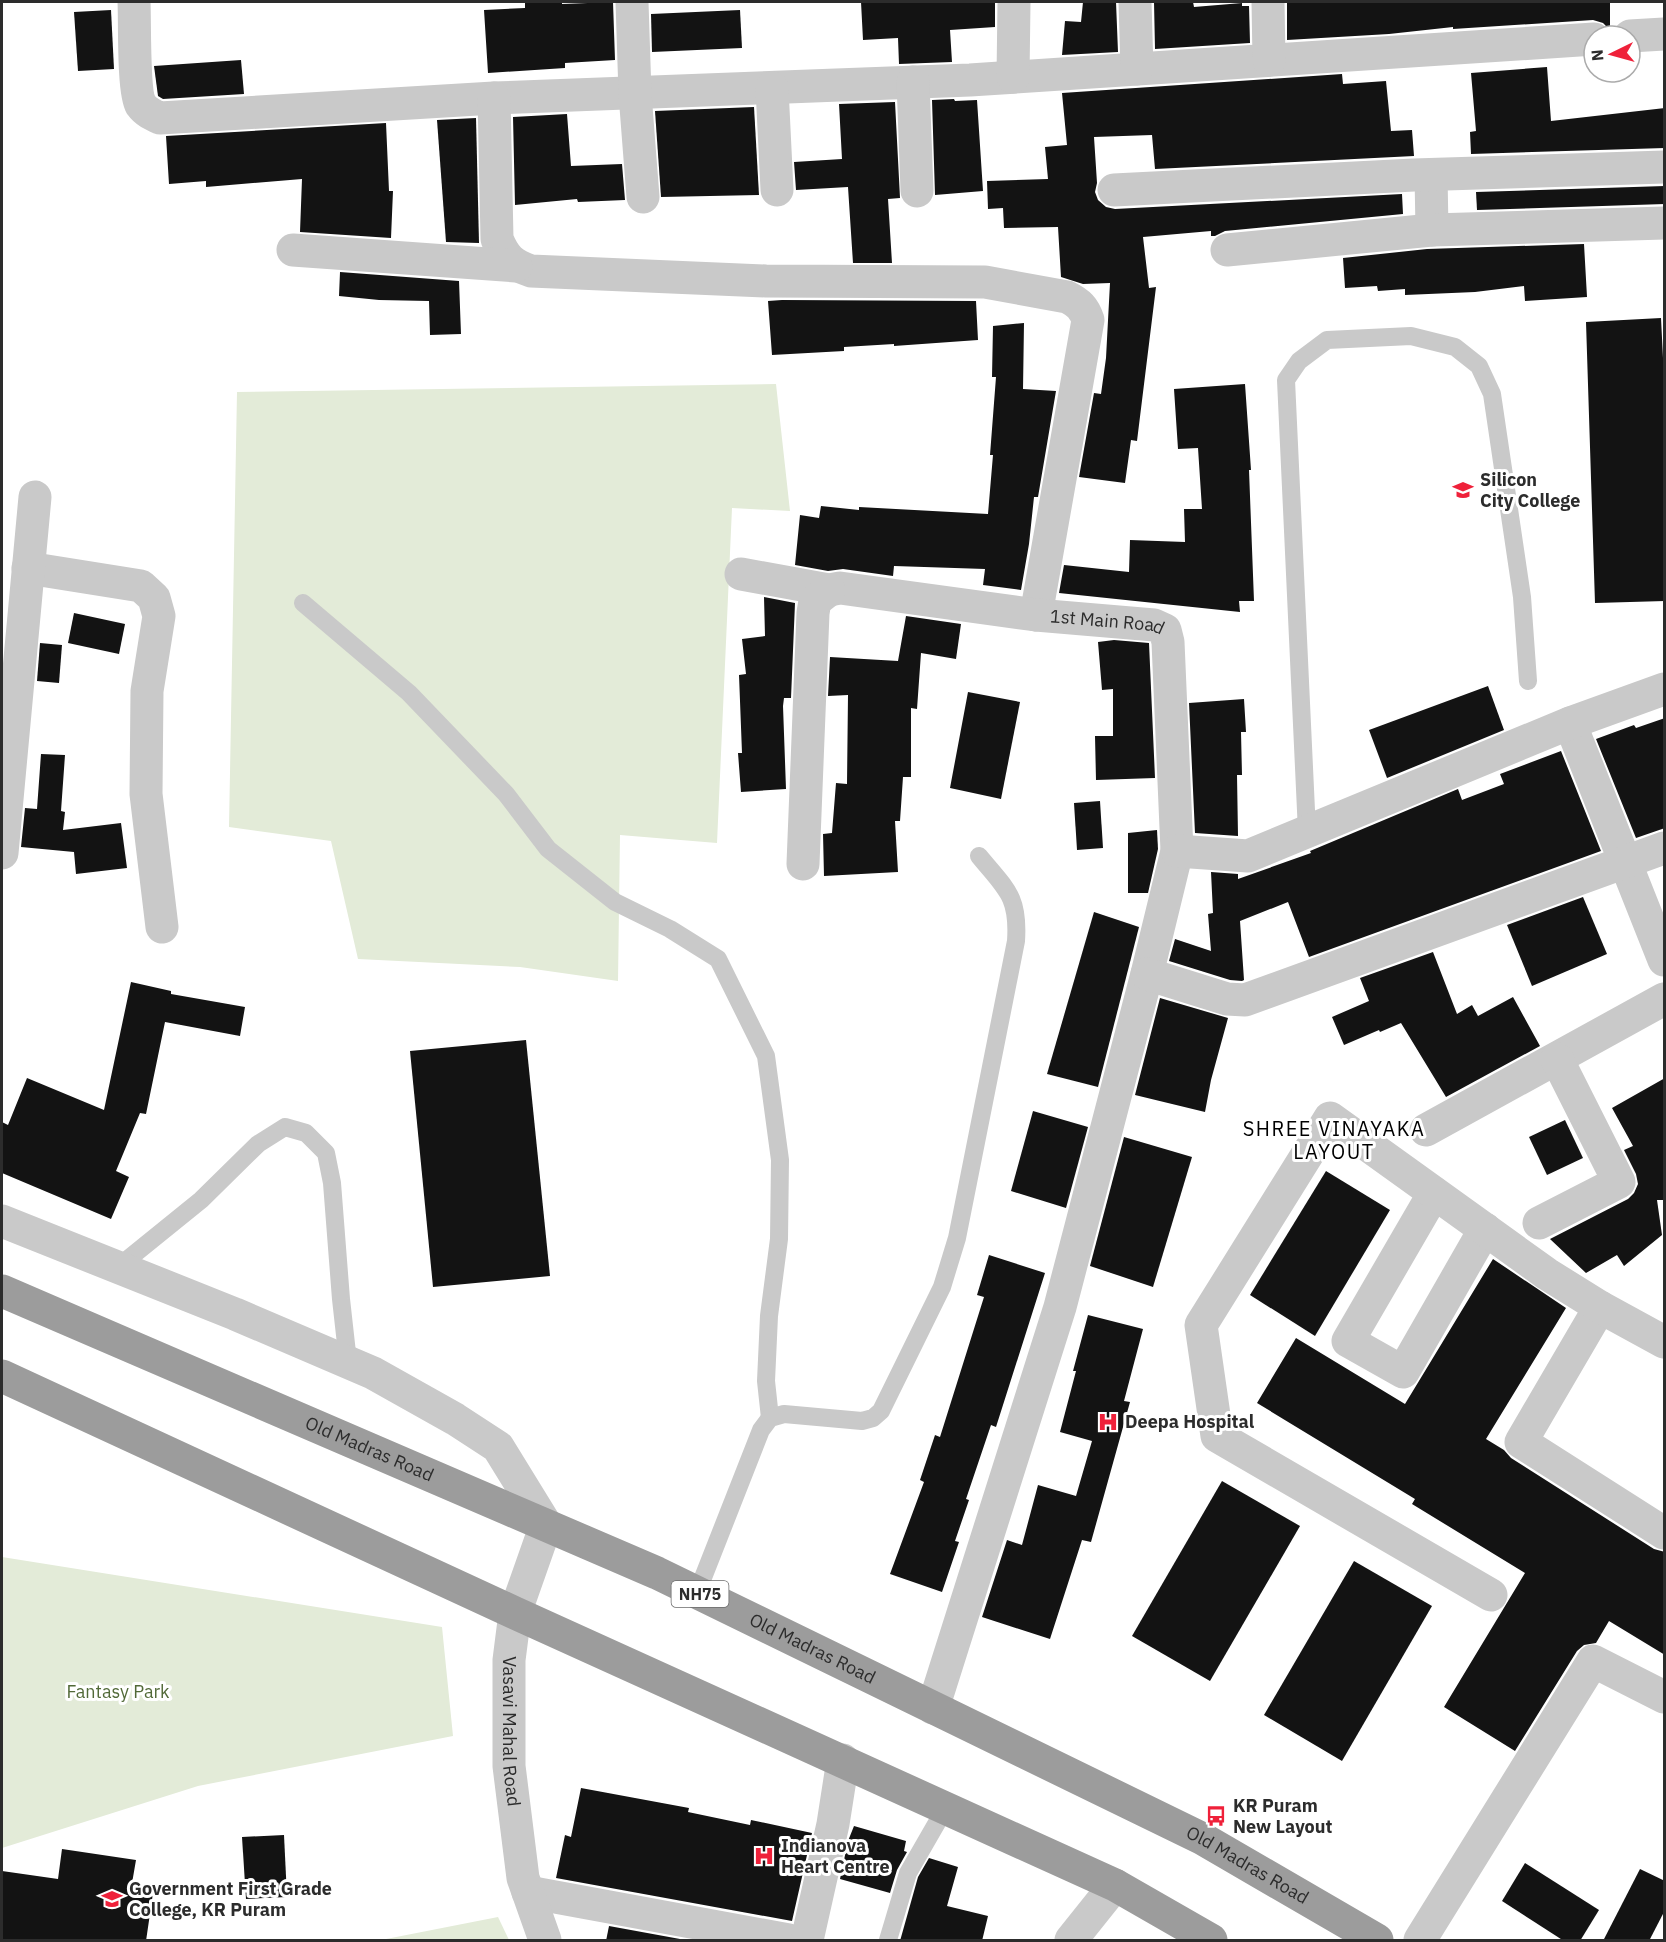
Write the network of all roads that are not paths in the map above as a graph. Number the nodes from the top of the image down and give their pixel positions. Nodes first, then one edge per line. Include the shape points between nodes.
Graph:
1 (134, 2) edge
2 (632, 2) edge
3 (1014, 2) edge
4 (1135, 2) edge
5 (1268, 2) edge
6 (1665, 34) edge
7 (1642, 35) edge
8 (1582, 40) edge
9 (1269, 60) junction
10 (1137, 69) junction
11 (1013, 77) junction
12 (914, 82) junction
13 (772, 88) junction
14 (636, 94) junction
15 (494, 98) junction
16 (1665, 167) edge
17 (1431, 175) junction
18 (777, 190) dead end
19 (1114, 190) dead end
20 (917, 191) dead end
21 (643, 197) dead end
22 (1665, 223) edge
23 (1432, 230) junction
24 (293, 250) dead end
25 (1227, 250) dead end
26 (516, 266) junction
27 (35, 497) dead end
28 (28, 568) junction
29 (741, 574) dead end
30 (830, 590) junction
31 (303, 603) dead end
32 (1036, 615) junction
33 (1528, 681) dead end
34 (1665, 689) edge
35 (1570, 723) junction
36 (1307, 832) junction
37 (1665, 848) edge
38 (1177, 851) junction
39 (2, 853) edge
40 (979, 856) dead end
41 (1625, 862) junction
42 (803, 864) dead end
43 (162, 927) dead end
44 (1665, 960) edge
45 (1147, 974) junction
46 (1661, 1010) edge
47 (1557, 1059) junction
48 (1426, 1130) dead end
49 (1434, 1193) junction
50 (2, 1221) edge
51 (1539, 1223) dead end
52 (1485, 1229) junction
53 (117, 1268) junction
54 (2, 1291) edge
55 (1600, 1307) junction
56 (1665, 1342) edge
57 (348, 1362) junction
58 (2, 1376) edge
59 (770, 1418) junction
60 (546, 1525) junction
61 (1665, 1533) edge
62 (697, 1593) junction
63 (1491, 1594) dead end
64 (515, 1613) junction
65 (1665, 1697) edge
66 (933, 1708) junction
67 (843, 1760) junction
68 (946, 1807) junction
69 (1115, 1885) junction
70 (528, 1892) junction
71 (545, 1941) edge
72 (789, 1941) edge
73 (807, 1941) edge
74 (888, 1941) edge
75 (1071, 1941) edge
76 (1211, 1941) edge
77 (1377, 1941) edge
78 (1420, 1941) edge

1 - 15 street via 140,103 160,118
2 - 14 street
3 - 11 street
4 - 10 street
5 - 9 street
6 - 7 street
8 - 9 street
9 - 10 street
10 - 11 street
11 - 12 street
12 - 13 street
12 - 20 street
13 - 14 street
13 - 18 street
14 - 15 street
14 - 21 street
15 - 26 street via 497,239
16 - 17 street
17 - 19 street
17 - 23 street
22 - 23 street
23 - 25 street
24 - 26 street
26 - 32 street via 531,271 766,281 985,282 1077,302 1088,320
27 - 28 street
28 - 39 street
28 - 43 street via 141,586 154,598 159,616 147,691 146,794
29 - 30 street, 1st Main Road
30 - 32 street, 1st Main Road via 840,588
30 - 42 street via 815,602 813,613
31 - 59 lane via 410,693 506,794 548,849 615,902 670,929 718,959 766,1056 780,1160 779,1239 766,1381
32 - 38 street, 1st Main Road via 1148,624 1165,630
33 - 36 lane via 1522,597 1492,394 1479,366 1455,347 1411,336 1327,340 1299,361 1286,380
34 - 35 street
35 - 36 street
35 - 41 street
36 - 38 street via 1248,856
37 - 41 street
38 - 45 street
40 - 59 lane via 1011,895 1018,918 957,1238 942,1287 881,1411 873,1418 862,1421 784,1414
41 - 44 street
41 - 45 street via 1245,1000 1227,999
45 - 66 street via 1060,1307
46 - 47 street
47 - 48 street
47 - 51 street via 1619,1182
49 - 52 street
49 - 52 street via 1348,1341 1403,1372
49 - 63 street via 1330,1118 1201,1325 1217,1436
50 - 53 street
52 - 55 street
53 - 57 street
53 - 57 lane via 201,1200 258,1144 285,1127 306,1133 326,1153 332,1183
54 - 60 highway, Old Madras Road / NH75
55 - 56 street
55 - 61 street via 1521,1442
57 - 60 street via 455,1419 498,1448
58 - 64 highway
59 - 62 lane via 761,1430
60 - 62 highway, Old Madras Road / NH75
60 - 64 street, Vasavi Mahal Road
62 - 66 highway, Old Madras Road / NH75
64 - 67 highway
64 - 70 street, Vasavi Mahal Road via 509,1660 509,1766
65 - 78 street via 1593,1661
66 - 77 highway, Old Madras Road / NH75 via 1203,1839
67 - 68 highway
67 - 73 street
68 - 69 highway
68 - 74 lane via 908,1873
69 - 75 street
69 - 76 highway
70 - 71 street, Vasavi Mahal Road
70 - 72 street

